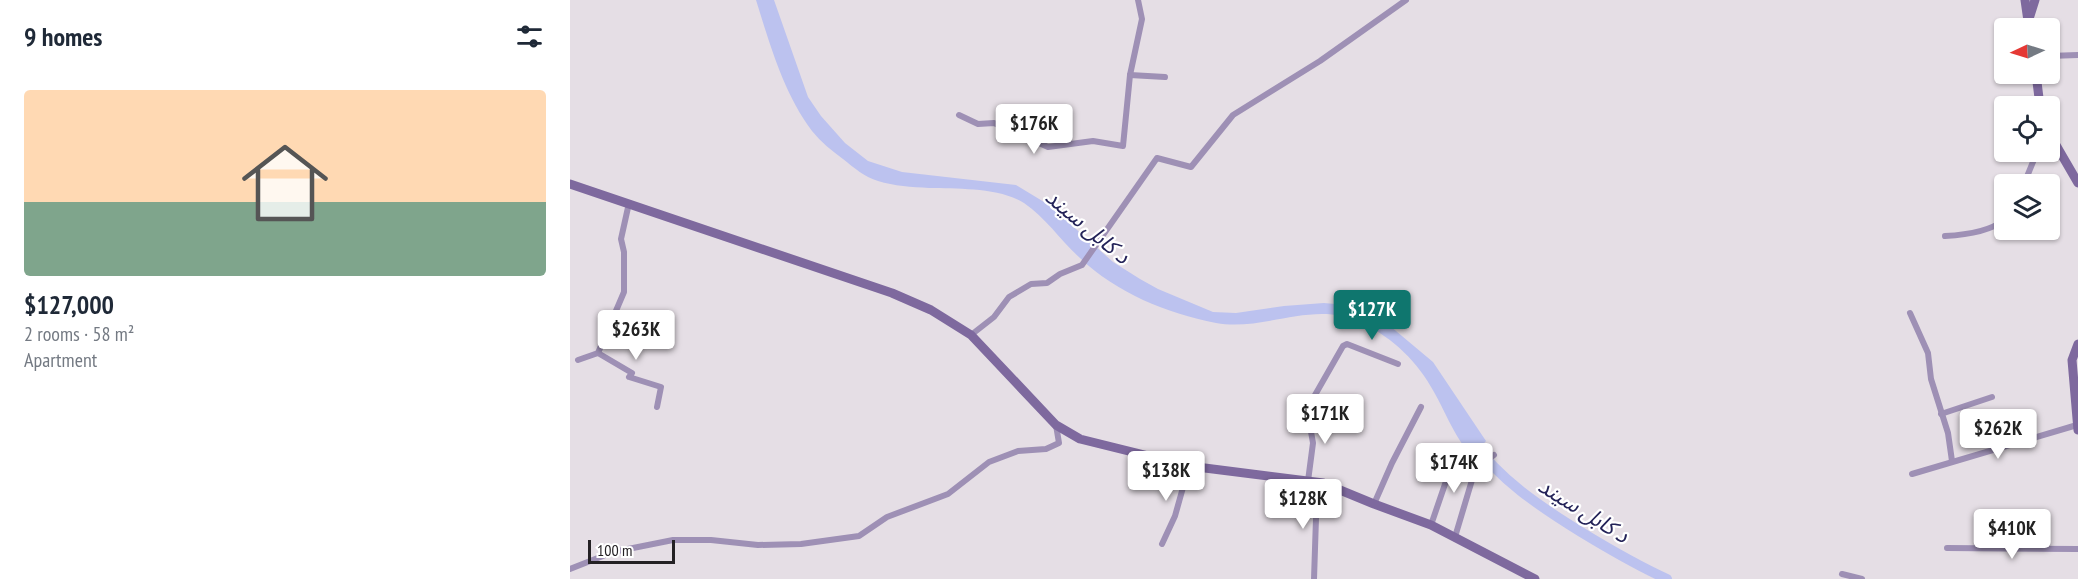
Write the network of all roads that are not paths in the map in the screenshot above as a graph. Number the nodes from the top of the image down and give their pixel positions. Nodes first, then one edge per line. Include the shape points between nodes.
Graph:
1 (1138, 0) edge
2 (1406, 0) edge
3 (2025, 0) edge
4 (2035, 0) edge
5 (2028, 18) edge
6 (2031, 18) edge
7 (2078, 55) edge
8 (2060, 56) edge
9 (1130, 75) junction
10 (1165, 77) dead end
11 (958, 116) dead end
12 (2060, 152) edge
13 (570, 183) edge
14 (2078, 183) edge
15 (629, 202) junction
16 (1994, 226) edge
17 (1946, 236) dead end
18 (1910, 313) dead end
19 (971, 335) junction
20 (2078, 344) edge
21 (598, 353) junction
22 (579, 360) dead end
23 (1398, 364) dead end
24 (1992, 397) dead end
25 (657, 407) dead end
26 (1421, 407) dead end
27 (1941, 414) junction
28 (1056, 425) junction
29 (2078, 428) edge
30 (1455, 455) dead end
31 (1494, 455) dead end
32 (1952, 461) junction
33 (1189, 466) junction
34 (1912, 474) dead end
35 (1308, 481) junction
36 (1323, 483) junction
37 (1374, 504) junction
38 (1431, 525) junction
39 (1455, 537) junction
40 (1162, 544) dead end
41 (1947, 548) dead end
42 (2078, 549) edge
43 (570, 569) edge
44 (1842, 573) dead end
45 (1314, 579) edge
46 (1534, 579) edge
47 (1863, 579) edge

1 - 9 street via 1142,19
2 - 19 street via 1320,61 1233,115 1191,167 1157,158 1082,266 1047,283 1031,284 1009,297
3 - 5 main road
4 - 6 main road
7 - 8 street
9 - 10 street
9 - 11 street via 1123,146 1093,141 1048,147 994,123 978,124
12 - 14 main road
13 - 15 main road
15 - 19 main road via 892,293 931,310
15 - 21 street via 621,239 624,292
16 - 17 street
18 - 27 street via 1928,353
19 - 28 main road
20 - 29 main road via 2072,360
21 - 22 street
21 - 25 street via 632,373 628,377 661,387
23 - 35 street via 1343,345 1307,409 1313,443
24 - 27 street
26 - 37 street
27 - 32 street
28 - 33 main road via 1080,439
28 - 43 street via 1059,443 989,462 948,494 887,517 859,536 758,545 673,540 613,552
29 - 32 street
30 - 38 street
31 - 39 street via 1476,470
32 - 34 street
33 - 35 main road
33 - 40 street via 1175,516
35 - 36 main road
36 - 37 main road
36 - 45 street via 1316,519
37 - 38 main road
38 - 39 main road
39 - 46 main road
41 - 42 street
44 - 47 street

